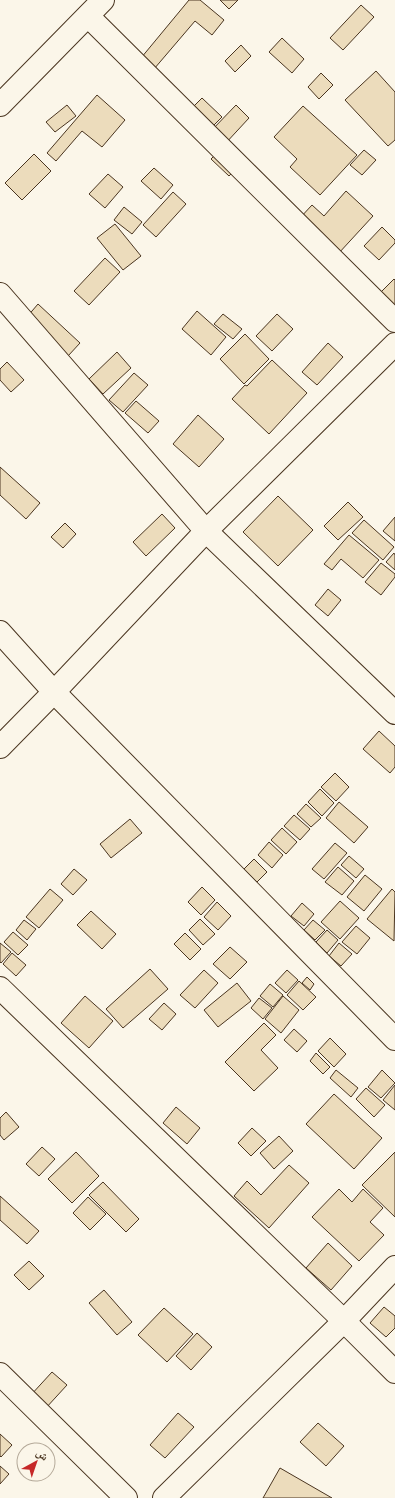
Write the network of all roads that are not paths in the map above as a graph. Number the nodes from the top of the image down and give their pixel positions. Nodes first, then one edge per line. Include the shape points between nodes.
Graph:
1 (103, 0) edge
2 (88, 16) junction
3 (0, 105) edge
4 (0, 294) edge
5 (395, 321) edge
6 (395, 344) edge
7 (206, 531) junction
8 (0, 632) edge
9 (54, 692) junction
10 (395, 713) edge
11 (0, 747) edge
12 (0, 988) edge
13 (395, 1039) edge
14 (395, 1267) edge
15 (344, 1321) junction
16 (395, 1372) edge
17 (0, 1374) edge
18 (126, 1498) edge
19 (164, 1498) edge

1 - 2 street
2 - 3 street
2 - 5 street
4 - 7 street
6 - 7 street
7 - 9 street
7 - 10 street
8 - 9 street
9 - 11 street
9 - 13 street
12 - 15 street
14 - 15 street
15 - 16 street
15 - 19 street
17 - 18 street

